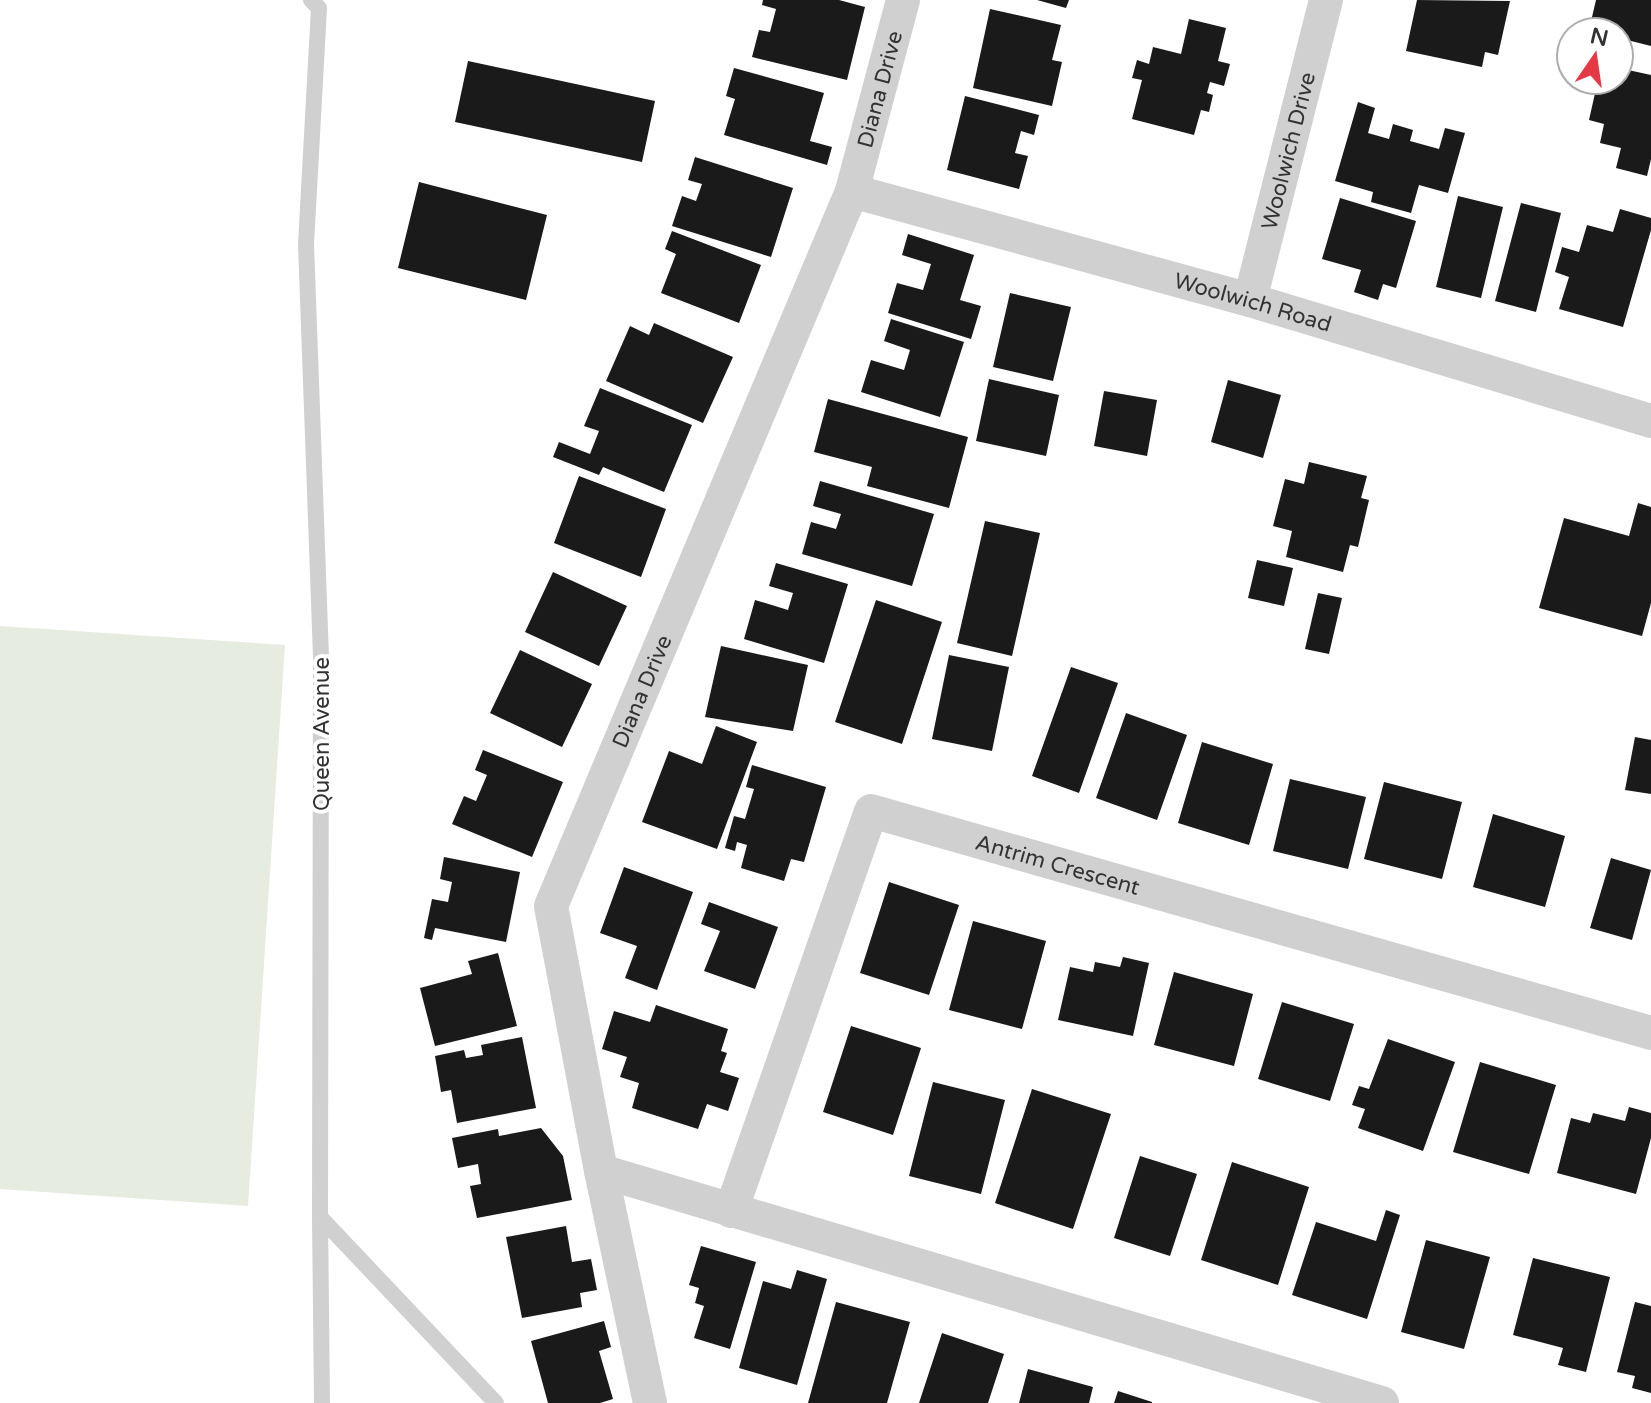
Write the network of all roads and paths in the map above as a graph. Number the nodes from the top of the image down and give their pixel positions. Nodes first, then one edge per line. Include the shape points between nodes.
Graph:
1 (311, 0) edge
2 (903, 0) edge
3 (1326, 0) edge
4 (852, 191) junction
5 (1250, 300) junction
6 (1651, 421) edge
7 (1651, 1033) edge
8 (601, 1171) junction
9 (731, 1211) junction
10 (320, 1217) junction
11 (322, 1403) edge
12 (496, 1403) edge
13 (650, 1403) edge
14 (1382, 1403) edge

1 - 10 lane, Queen Avenue via 319,8 306,244 321,657
2 - 4 street, Diana Drive
3 - 5 street, Woolwich Drive
4 - 5 street, Woolwich Road
4 - 8 street, Diana Drive via 551,906
5 - 6 street, Woolwich Road
7 - 9 street, Antrim Crescent via 871,811
8 - 9 street
8 - 13 street, Diana Drive
9 - 14 street
10 - 11 lane, Queen Avenue
10 - 12 lane

